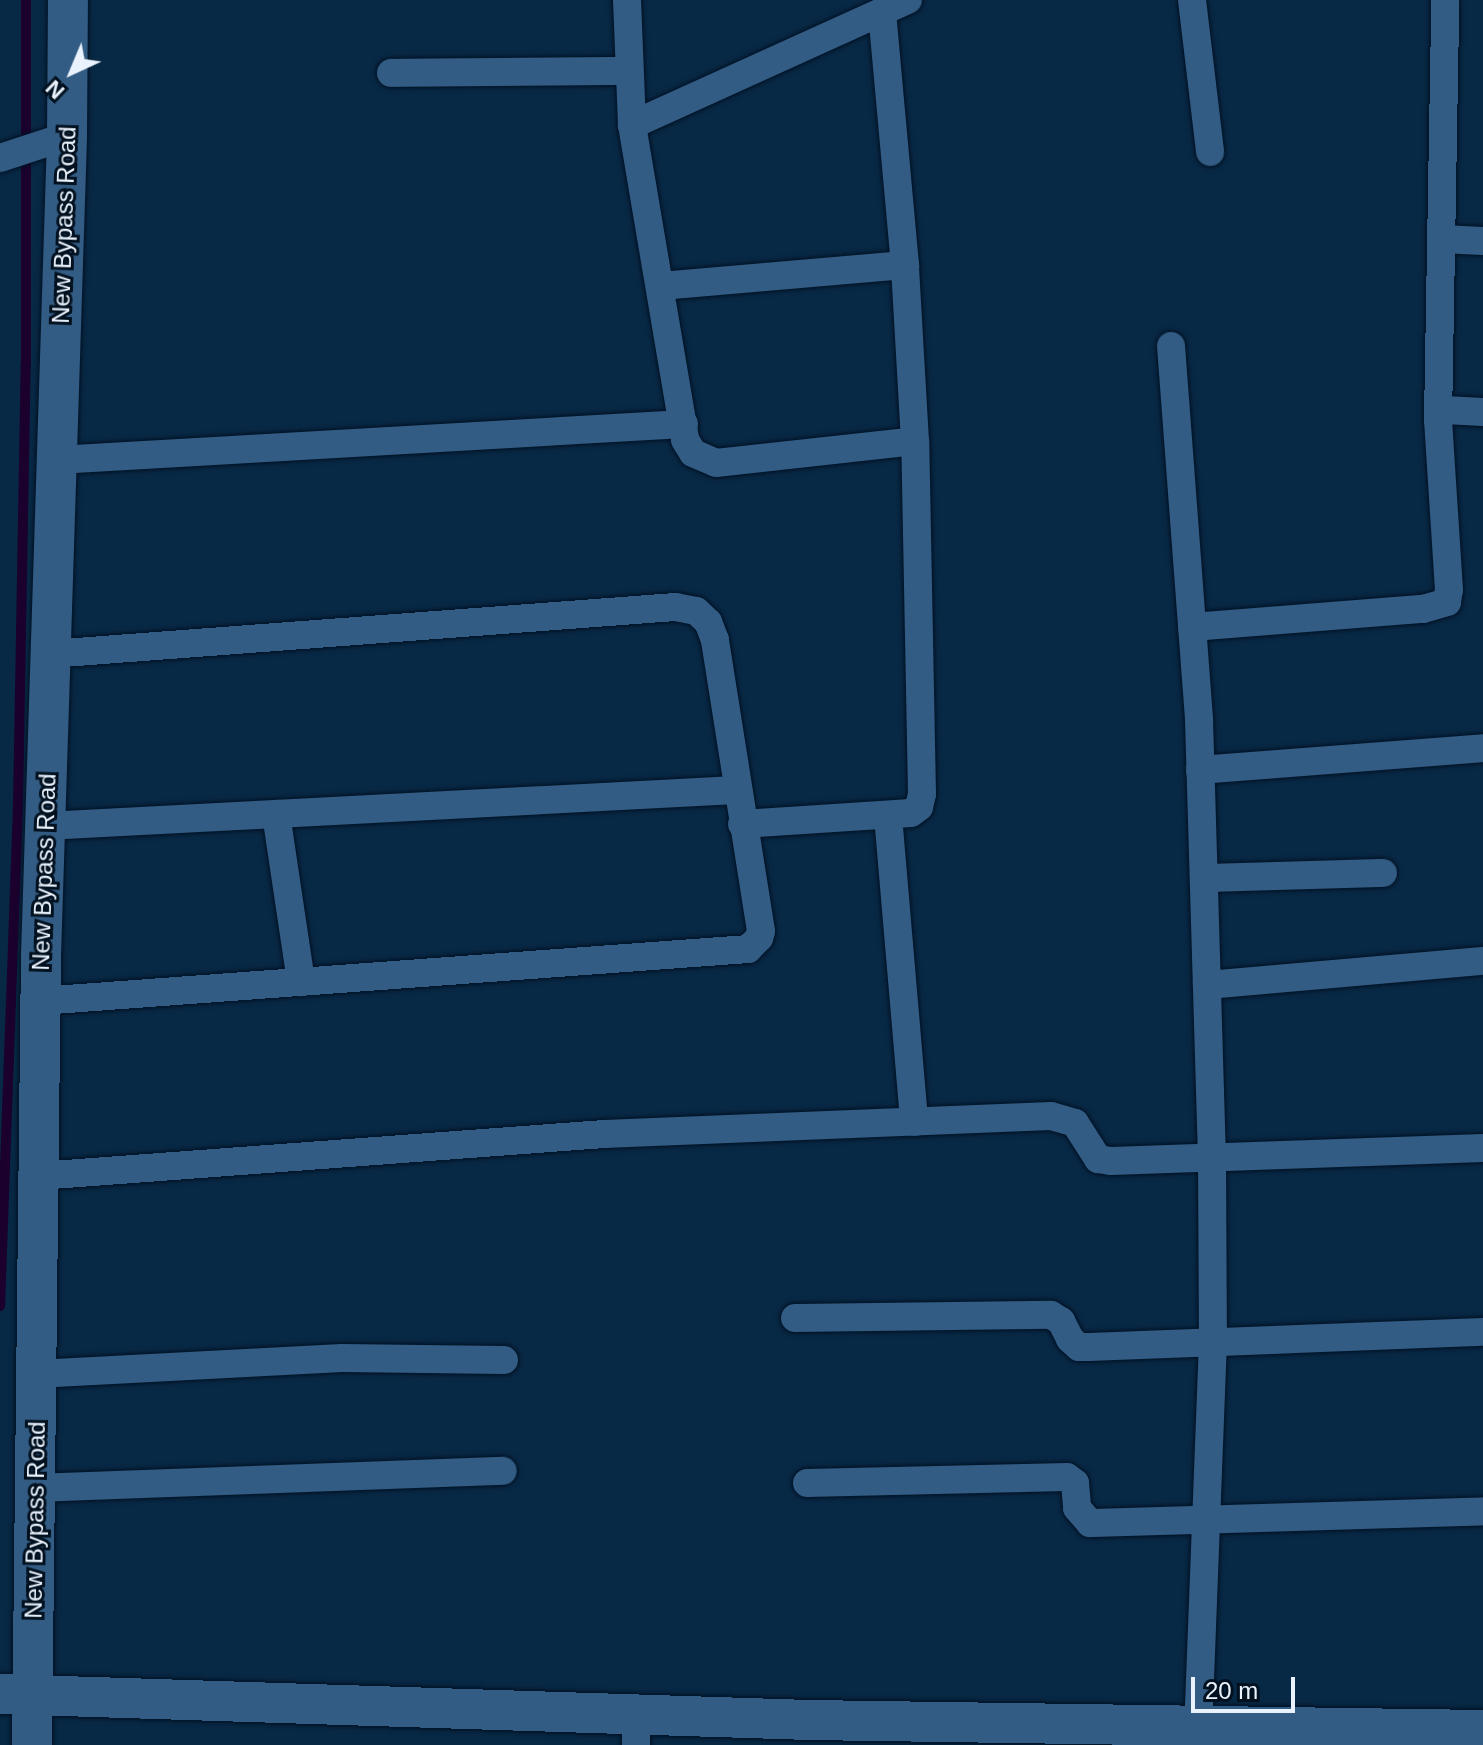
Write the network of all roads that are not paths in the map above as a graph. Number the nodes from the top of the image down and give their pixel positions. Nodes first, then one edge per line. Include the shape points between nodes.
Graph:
1 (68, 0) edge
2 (627, 0) edge
3 (908, 0) edge
4 (1192, 0) edge
5 (1445, 0) edge
6 (882, 12) junction
7 (627, 71) junction
8 (391, 73) dead end
9 (632, 125) junction
10 (51, 142) junction
11 (1210, 152) dead end
12 (0, 158) edge
13 (1442, 239) junction
14 (1483, 241) edge
15 (905, 265) junction
16 (660, 286) junction
17 (1171, 346) dead end
18 (1483, 412) edge
19 (1438, 420) junction
20 (684, 424) junction
21 (915, 441) junction
22 (57, 460) junction
23 (1192, 627) junction
24 (50, 654) junction
25 (1483, 748) edge
26 (1200, 770) junction
27 (736, 790) junction
28 (276, 814) junction
29 (888, 816) junction
30 (742, 824) junction
31 (45, 826) junction
32 (1383, 873) dead end
33 (1204, 878) junction
34 (1483, 961) edge
35 (301, 982) junction
36 (1207, 985) junction
37 (40, 1001) junction
38 (914, 1122) junction
39 (1483, 1148) edge
40 (1212, 1158) junction
41 (39, 1176) junction
42 (795, 1318) dead end
43 (1483, 1332) edge
44 (1213, 1341) junction
45 (504, 1360) dead end
46 (36, 1374) junction
47 (503, 1471) dead end
48 (807, 1483) dead end
49 (35, 1488) junction
50 (1483, 1511) edge
51 (1204, 1519) junction
52 (16, 1695) edge
53 (1198, 1725) junction
54 (636, 1730) edge
55 (1483, 1730) edge
56 (917, 1733) edge
57 (1381, 1736) edge
58 (32, 1745) edge

1 - 10 main road, New Bypass Road
2 - 7 street
3 - 6 street
4 - 11 street
5 - 13 street
6 - 9 street
6 - 15 street
7 - 8 street
7 - 9 street
9 - 16 street
10 - 12 street
10 - 22 main road, New Bypass Road
13 - 14 street
13 - 19 street
15 - 16 street
15 - 21 street
16 - 20 street
17 - 23 street
18 - 19 street via 1445,410
19 - 23 street via 1447,602
20 - 21 street via 693,453 716,463
20 - 22 street
21 - 29 street via 922,794 911,813
22 - 24 main road, New Bypass Road
23 - 26 street
24 - 27 street via 675,607 696,611 708,622 715,640
24 - 31 main road, New Bypass Road
25 - 26 street
26 - 33 street
27 - 28 street
27 - 30 street
28 - 31 street
28 - 35 street
29 - 30 street
29 - 38 street
30 - 35 street via 761,931 748,949
31 - 37 main road, New Bypass Road
32 - 33 street
33 - 36 street
34 - 36 street
35 - 37 street
36 - 40 street
37 - 41 main road, New Bypass Road
38 - 40 street via 1063,1117 1084,1133 1098,1159
38 - 41 street via 604,1134
39 - 40 street
40 - 44 street
41 - 46 main road, New Bypass Road
42 - 44 street via 1035,1314 1061,1321 1079,1347
43 - 44 street
44 - 51 street
45 - 46 street via 342,1358
46 - 49 main road, New Bypass Road
47 - 49 street
48 - 51 street via 1067,1477 1075,1483 1077,1508 1090,1523
49 - 52 main road, New Bypass Road
50 - 51 street
51 - 53 street
52 - 54 main road
52 - 58 main road, New Bypass Road
53 - 56 main road
53 - 57 main road
54 - 56 main road
55 - 57 main road

